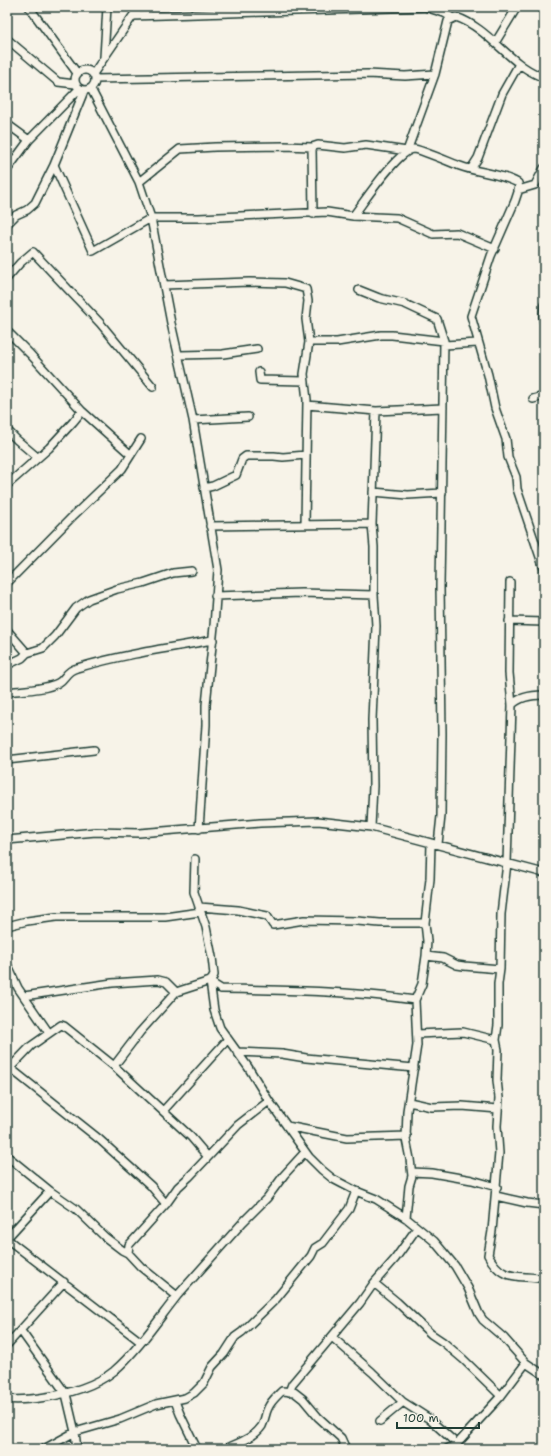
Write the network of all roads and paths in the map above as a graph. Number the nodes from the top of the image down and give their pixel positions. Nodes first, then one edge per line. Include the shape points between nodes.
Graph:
1 (29, 7) edge
2 (107, 7) edge
3 (139, 7) edge
4 (425, 7) edge
5 (517, 7) edge
6 (445, 10) edge
7 (133, 16) junction
8 (453, 18) junction
9 (7, 39) edge
10 (495, 43) junction
11 (104, 58) junction
12 (519, 64) junction
13 (77, 73) junction
14 (434, 74) junction
15 (94, 76) junction
16 (544, 78) edge
17 (82, 88) junction
18 (7, 124) edge
19 (28, 140) junction
20 (312, 147) junction
21 (406, 151) junction
22 (54, 165) junction
23 (544, 168) edge
24 (471, 169) junction
25 (7, 170) edge
26 (139, 182) junction
27 (518, 190) junction
28 (313, 214) junction
29 (353, 216) junction
30 (151, 218) junction
31 (7, 224) edge
32 (495, 249) junction
33 (7, 278) edge
34 (164, 285) junction
35 (359, 290) dead end
36 (544, 306) edge
37 (544, 324) edge
38 (7, 331) edge
39 (309, 342) junction
40 (444, 343) junction
41 (478, 343) junction
42 (257, 349) dead end
43 (180, 355) junction
44 (259, 372) dead end
45 (304, 381) junction
46 (153, 387) dead end
47 (544, 396) edge
48 (533, 399) dead end
49 (307, 405) junction
50 (443, 408) junction
51 (376, 410) junction
52 (82, 411) junction
53 (248, 417) dead end
54 (193, 420) junction
55 (7, 430) edge
56 (141, 439) dead end
57 (131, 455) junction
58 (306, 455) junction
59 (37, 457) junction
60 (7, 485) edge
61 (204, 488) junction
62 (373, 492) junction
63 (442, 493) junction
64 (372, 524) junction
65 (305, 525) junction
66 (210, 526) junction
67 (544, 569) edge
68 (192, 571) dead end
69 (510, 582) dead end
70 (7, 583) edge
71 (374, 595) junction
72 (215, 596) junction
73 (509, 622) junction
74 (544, 622) edge
75 (7, 630) edge
76 (213, 640) junction
77 (26, 653) junction
78 (7, 665) edge
79 (7, 692) edge
80 (544, 695) edge
81 (512, 705) junction
82 (94, 750) dead end
83 (7, 760) edge
84 (371, 827) junction
85 (199, 829) junction
86 (7, 840) edge
87 (434, 844) junction
88 (195, 860) dead end
89 (507, 863) junction
90 (544, 874) edge
91 (200, 909) junction
92 (425, 923) junction
93 (7, 926) edge
94 (426, 956) junction
95 (7, 964) edge
96 (500, 969) junction
97 (214, 975) junction
98 (210, 981) junction
99 (176, 992) junction
100 (24, 996) junction
101 (415, 1000) junction
102 (49, 1034) junction
103 (417, 1034) junction
104 (228, 1039) junction
105 (496, 1040) junction
106 (237, 1052) junction
107 (114, 1066) junction
108 (414, 1068) junction
109 (9, 1070) edge
110 (269, 1101) junction
111 (409, 1102) junction
112 (498, 1109) junction
113 (163, 1111) junction
114 (287, 1126) junction
115 (407, 1136) junction
116 (305, 1152) junction
117 (7, 1156) edge
118 (208, 1157) junction
119 (412, 1172) junction
120 (496, 1187) junction
121 (50, 1191) junction
122 (356, 1191) junction
123 (496, 1196) junction
124 (166, 1204) junction
125 (544, 1205) edge
126 (406, 1218) junction
127 (417, 1228) junction
128 (7, 1238) edge
129 (128, 1252) junction
130 (544, 1279) edge
131 (64, 1282) junction
132 (374, 1283) junction
133 (177, 1296) junction
134 (21, 1331) junction
135 (332, 1337) junction
136 (141, 1342) junction
137 (7, 1345) edge
138 (526, 1363) junction
139 (544, 1375) edge
140 (289, 1392) junction
141 (66, 1394) junction
142 (501, 1396) junction
143 (7, 1399) edge
144 (175, 1401) junction
145 (403, 1402) junction
146 (380, 1421) dead end
147 (75, 1432) junction
148 (456, 1444) junction
149 (44, 1449) edge
150 (77, 1449) edge
151 (197, 1449) edge
152 (225, 1449) edge
153 (346, 1449) edge
154 (447, 1449) edge

1 - 13 street
2 - 11 street
3 - 7 street
4 - 6 street
4 - 7 street
5 - 10 street
6 - 8 street
7 - 11 street
8 - 10 street via 462,19
8 - 14 street via 448,21
9 - 17 street via 58,82
10 - 12 street
11 - 15 street
12 - 16 street
12 - 24 street via 502,94 478,158
13 - 15 street via 88,70
13 - 17 street via 74,78
14 - 15 street
14 - 21 street
15 - 17 street via 94,85
17 - 19 street
17 - 22 street
17 - 26 street
18 - 19 street
19 - 25 street
20 - 21 street via 318,145 345,148 366,145
20 - 26 street via 180,149
20 - 28 street
21 - 24 street via 415,149
21 - 29 street via 392,164
22 - 30 street via 93,251
22 - 31 street via 35,203
23 - 27 street via 535,185
24 - 27 street via 508,178 518,183
26 - 30 street
27 - 32 street
28 - 29 street via 328,212
28 - 30 street
29 - 32 street via 397,218 432,234 457,233
30 - 34 street
32 - 41 street via 471,316
33 - 46 street via 33,252 100,323
34 - 39 street via 285,283 306,289
34 - 43 street
35 - 40 street via 406,304 437,319
36 - 37 street
38 - 52 street
39 - 40 street via 337,342 392,335
39 - 45 street
40 - 41 street
40 - 50 street
41 - 67 street via 506,439 517,489
42 - 43 street via 223,354
43 - 54 street
44 - 45 street via 260,380
45 - 49 street
47 - 48 street
49 - 51 street
49 - 58 street
50 - 51 street
50 - 63 street
51 - 62 street
52 - 57 street
52 - 59 street via 49,448
53 - 54 street
54 - 61 street
55 - 59 street
56 - 57 street
57 - 70 street via 122,469
58 - 61 street via 246,456 242,459 236,475
58 - 65 street
59 - 60 street
61 - 66 street
62 - 63 street via 408,495
62 - 64 street
63 - 87 street via 441,816
64 - 65 street
64 - 71 street
65 - 66 street
66 - 72 street via 218,570
68 - 77 street via 173,573 142,584 117,588 89,599 76,608 43,648
69 - 73 street
71 - 72 street via 302,593
71 - 84 street via 376,626
72 - 76 street
73 - 74 street
73 - 81 street
75 - 77 street
76 - 79 street via 159,649 69,670 60,682 52,685
76 - 85 street via 206,705
77 - 78 street via 22,658
80 - 81 street via 528,696
81 - 89 street
82 - 83 street
84 - 85 street via 318,822 260,823
84 - 87 street
85 - 86 street via 140,833 96,832
87 - 89 street
87 - 92 street
88 - 91 street via 194,892
89 - 90 street
89 - 96 street via 502,908
91 - 92 street via 238,910 267,916 273,925 304,920
91 - 93 street via 165,917 56,917
91 - 97 street via 206,927
92 - 94 street
94 - 96 street via 443,958 457,965
94 - 101 street via 422,984
95 - 100 street
96 - 105 street
97 - 98 street
97 - 101 street via 211,981 221,989 390,996
98 - 99 street
98 - 104 street via 216,1017
99 - 100 street via 166,982 158,980 112,983
99 - 107 street
100 - 102 street
101 - 103 street
102 - 107 street via 55,1028 64,1026
102 - 109 street via 31,1046
103 - 105 street via 463,1032
103 - 108 street
104 - 106 street
104 - 113 street
105 - 112 street
106 - 108 street via 282,1054
106 - 110 street
107 - 113 street
108 - 111 street
109 - 124 street via 98,1139 151,1186
110 - 114 street
110 - 118 street via 238,1125
111 - 112 street via 432,1107
111 - 115 street
112 - 120 street via 499,1153
113 - 118 street
114 - 115 street via 348,1138
114 - 116 street
115 - 119 street
116 - 122 street via 333,1179
116 - 133 street via 267,1198
117 - 121 street
118 - 124 street via 178,1187
119 - 120 street via 472,1180
119 - 126 street
120 - 123 street
121 - 128 street
121 - 129 street via 122,1250
122 - 126 street via 376,1199
122 - 144 street via 349,1209 323,1243 315,1248 276,1299 235,1337 212,1367 204,1383 194,1393
123 - 125 street
123 - 130 street via 488,1255 493,1264 498,1270 511,1276
124 - 129 street via 129,1245
126 - 127 street
127 - 132 street
127 - 138 street via 434,1241 455,1266 483,1320 504,1338
128 - 131 street
129 - 133 street
131 - 134 street
131 - 136 street
132 - 135 street
132 - 142 street via 463,1359
133 - 136 street
134 - 137 street
134 - 141 street
135 - 140 street via 292,1384
135 - 145 street
136 - 141 street via 114,1371 100,1380
138 - 139 street
138 - 142 street
140 - 152 street via 282,1391 271,1402 263,1424 256,1433
140 - 153 street via 294,1392 303,1399 341,1438
141 - 143 street via 16,1401
141 - 147 street
142 - 148 street
144 - 147 street via 156,1404 120,1419
144 - 151 street
145 - 146 street
145 - 148 street via 428,1418
147 - 149 street
147 - 150 street
148 - 154 street

